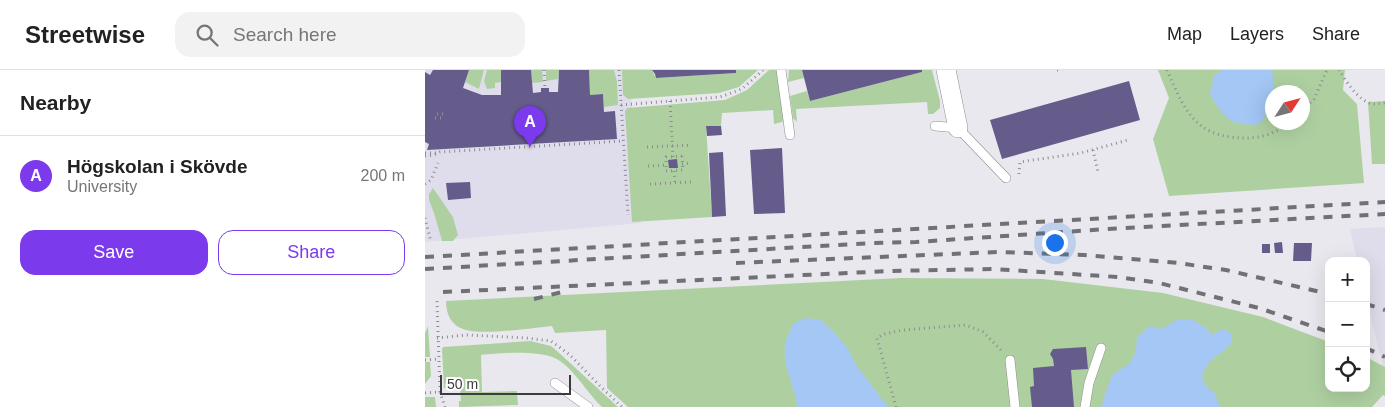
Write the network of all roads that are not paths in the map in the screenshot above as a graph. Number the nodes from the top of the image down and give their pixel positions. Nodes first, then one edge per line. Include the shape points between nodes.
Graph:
1 (781, 70) edge
2 (946, 70) edge
3 (935, 126) dead end
4 (959, 128) junction
5 (790, 135) dead end
6 (1006, 178) dead end
7 (1101, 348) dead end
8 (1011, 360) road end
9 (555, 383) dead end
10 (587, 407) edge
11 (1015, 407) edge
12 (1085, 407) edge

1 - 5 lane
2 - 4 street
3 - 4 lane
4 - 6 lane
7 - 12 lane
8 - 11 lane
9 - 10 lane

